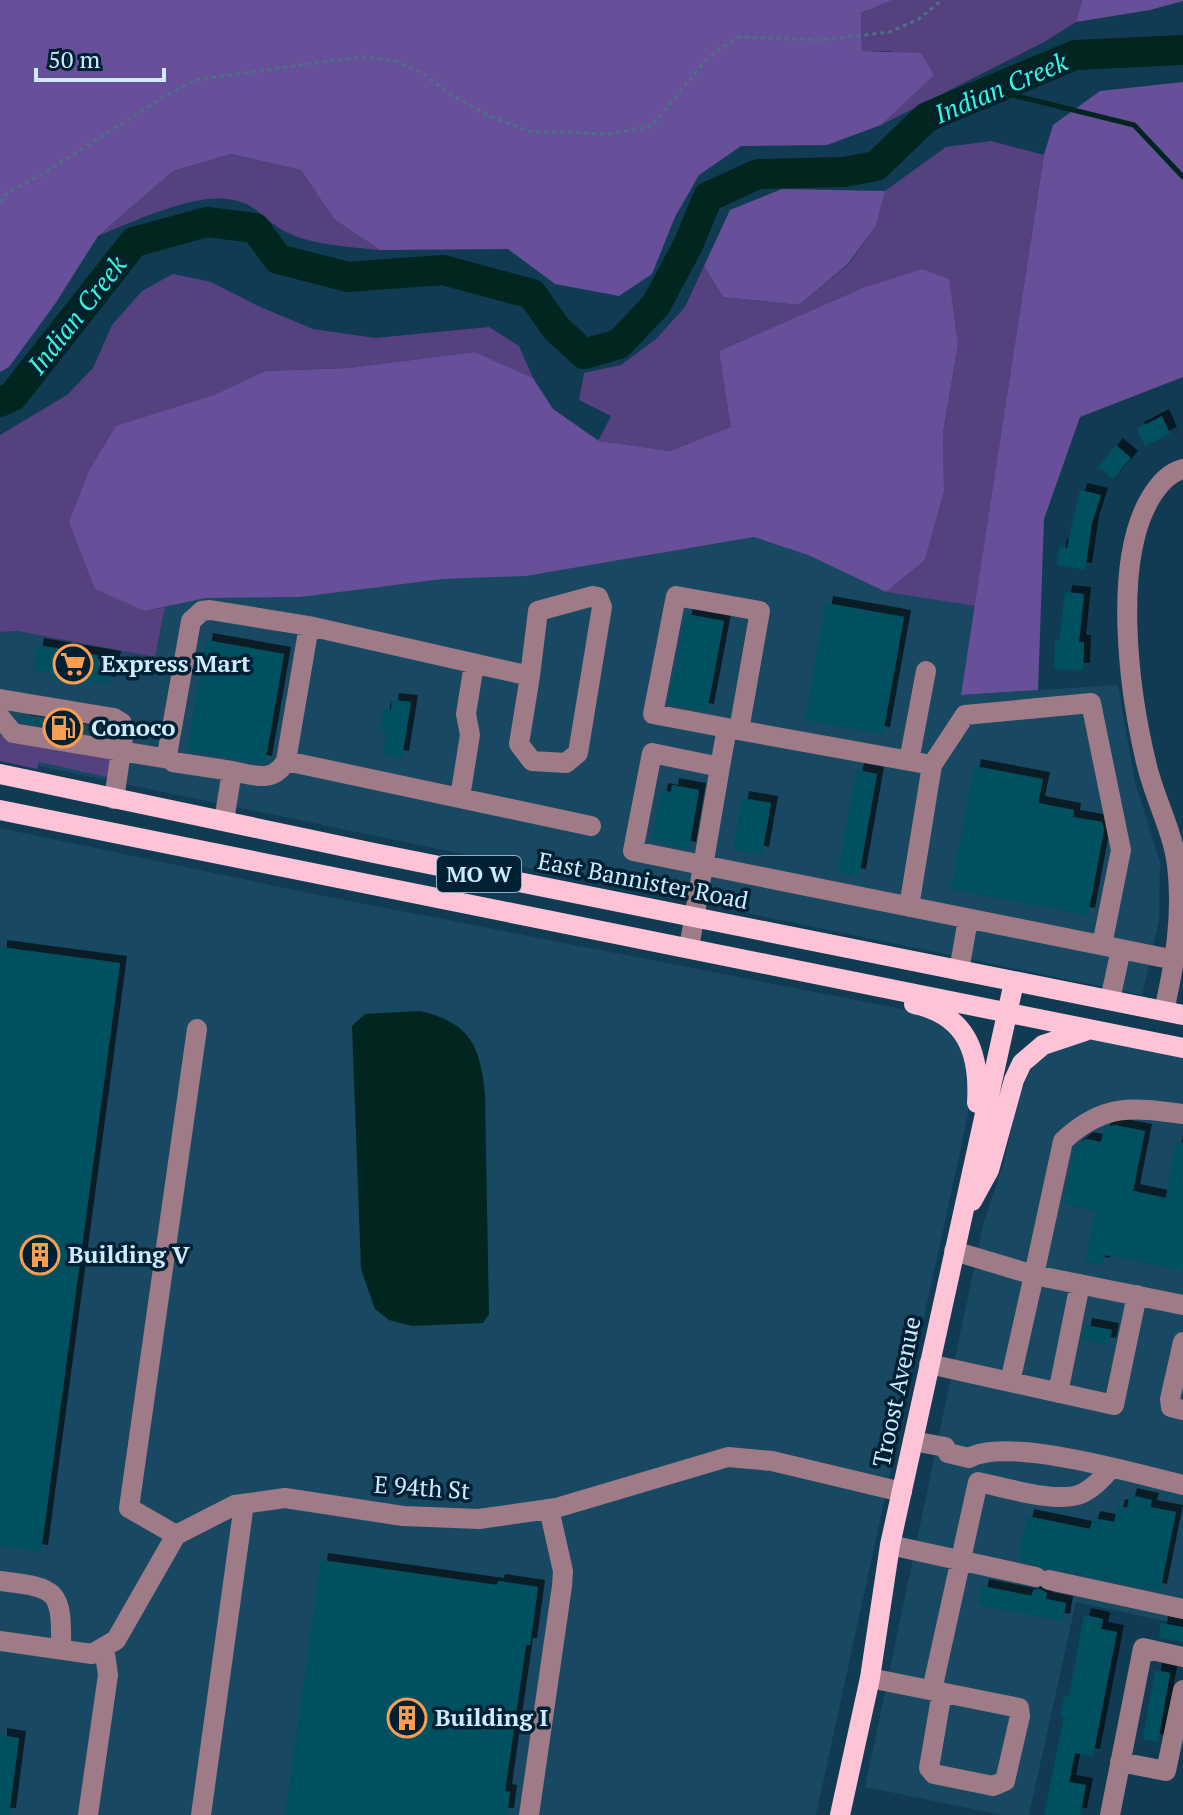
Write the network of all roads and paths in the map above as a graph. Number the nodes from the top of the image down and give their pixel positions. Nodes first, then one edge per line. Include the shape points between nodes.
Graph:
1 (942, 0) edge
2 (0, 202) edge
3 (1183, 469) edge
4 (309, 626) junction
5 (474, 664) junction
6 (926, 671) dead end
7 (530, 676) junction
8 (0, 699) edge
9 (0, 717) edge
10 (733, 729) junction
11 (121, 752) junction
12 (169, 759) junction
13 (286, 761) junction
14 (909, 761) junction
15 (932, 765) junction
16 (720, 767) junction
17 (232, 771) junction
18 (0, 774) edge
19 (460, 797) junction
20 (114, 799) junction
21 (0, 810) edge
22 (224, 821) junction
23 (591, 826) dead end
24 (704, 865) junction
25 (909, 907) junction
26 (694, 918) junction
27 (968, 919) junction
28 (1111, 947) junction
29 (689, 948) junction
30 (1175, 960) junction
31 (760, 962) junction
32 (959, 971) junction
33 (1014, 982) junction
34 (1110, 1000) junction
35 (1006, 1012) junction
36 (1174, 1013) edge
37 (197, 1029) dead end
38 (1093, 1030) junction
39 (1183, 1048) edge
40 (1183, 1114) edge
41 (974, 1162) junction
42 (960, 1222) junction
43 (954, 1251) junction
44 (1034, 1275) junction
45 (1080, 1284) junction
46 (1137, 1295) junction
47 (1183, 1305) edge
48 (1183, 1342) edge
49 (929, 1364) junction
50 (1010, 1382) junction
51 (1058, 1393) junction
52 (1183, 1410) edge
53 (913, 1441) junction
54 (982, 1453) junction
55 (1111, 1468) junction
56 (978, 1482) junction
57 (1183, 1485) edge
58 (902, 1492) junction
59 (244, 1504) junction
60 (549, 1509) junction
61 (176, 1535) junction
62 (890, 1545) junction
63 (962, 1561) junction
64 (0, 1581) edge
65 (1183, 1609) edge
66 (0, 1641) edge
67 (104, 1647) junction
68 (61, 1650) junction
69 (1183, 1657) edge
70 (870, 1678) junction
71 (1183, 1690) edge
72 (937, 1691) junction
73 (1120, 1762) junction
74 (88, 1815) edge
75 (201, 1815) edge
76 (529, 1815) edge
77 (840, 1815) edge
78 (1110, 1815) edge

1 - 2 path via 919,19 890,32 819,40 739,37 703,63 652,126 608,134 528,131 487,115 396,61 341,59 195,80
3 - 30 street via 1158,486 1143,508 1132,548 1127,610 1131,682 1147,766 1177,863 1181,921
4 - 5 street
4 - 12 street via 210,610 195,616 169,731
4 - 13 street
5 - 7 street
5 - 19 street
6 - 14 street
7 - 7 street via 519,744 532,761 566,763 578,753 602,607 598,597 538,611
8 - 11 street via 114,718 124,731
9 - 11 street via 13,733
10 - 10 street via 653,714 676,596 760,611
10 - 14 street
10 - 16 street
11 - 12 street
11 - 20 street
12 - 17 street
13 - 17 street via 273,776
13 - 19 street
14 - 15 street
15 - 25 street
15 - 28 street via 965,715 1091,703 1121,850
16 - 24 street
16 - 24 street via 652,753 633,851
17 - 22 street
18 - 20 main road, East Bannister Road / MO W
19 - 23 street
20 - 22 main road, East Bannister Road / MO W
21 - 29 main road, MO W
22 - 26 main road, East Bannister Road / MO W
24 - 25 street
24 - 26 street
25 - 27 street
26 - 29 street
26 - 32 main road, East Bannister Road / MO W
27 - 28 street
27 - 32 street
28 - 30 street
28 - 34 street
29 - 31 main road, MO W
30 - 36 street
31 - 35 main road, MO W
31 - 41 main road via 824,985 926,1007 948,1018 966,1035 977,1062
32 - 33 main road, East Bannister Road / MO W
33 - 34 main road, East Bannister Road / MO W
33 - 35 main road, Troost Avenue
34 - 36 main road, East Bannister Road / MO W
35 - 38 main road, MO W
35 - 41 main road, Troost Avenue
37 - 61 street via 129,1508
38 - 39 main road, MO W
38 - 42 main road via 1043,1045 1022,1063 989,1170
40 - 44 street via 1117,1109 1063,1141
41 - 42 main road, Troost Avenue
42 - 43 main road, Troost Avenue
43 - 44 street
43 - 49 main road, Troost Avenue
44 - 45 street
44 - 50 street
45 - 46 street
45 - 51 street
46 - 47 street
46 - 51 street via 1114,1405
48 - 52 street via 1170,1399 1171,1407
49 - 50 street
49 - 53 main road, Troost Avenue
50 - 51 street
53 - 54 street via 945,1447 951,1441
53 - 58 main road, Troost Avenue
54 - 55 street via 1028,1450
54 - 56 street
55 - 56 street via 1088,1490 1066,1498
55 - 57 street
56 - 63 street
58 - 60 street, E 94th St via 772,1461 728,1457
58 - 62 main road, Troost Avenue
59 - 60 street, E 94th St via 285,1498 403,1516 479,1519
59 - 61 street, E 94th St
59 - 75 street
60 - 76 street via 563,1571
61 - 67 street via 116,1640
62 - 63 street
62 - 70 main road, Troost Avenue
63 - 65 street
63 - 72 street
64 - 68 street via 41,1586 53,1593 62,1621
66 - 68 street
67 - 68 street via 92,1654
67 - 74 street via 108,1675
69 - 73 street via 1143,1648
70 - 72 street
70 - 77 main road, Troost Avenue
71 - 73 street via 1166,1771
72 - 72 street via 1019,1708 1005,1781 993,1786 934,1774 929,1768
73 - 78 street

